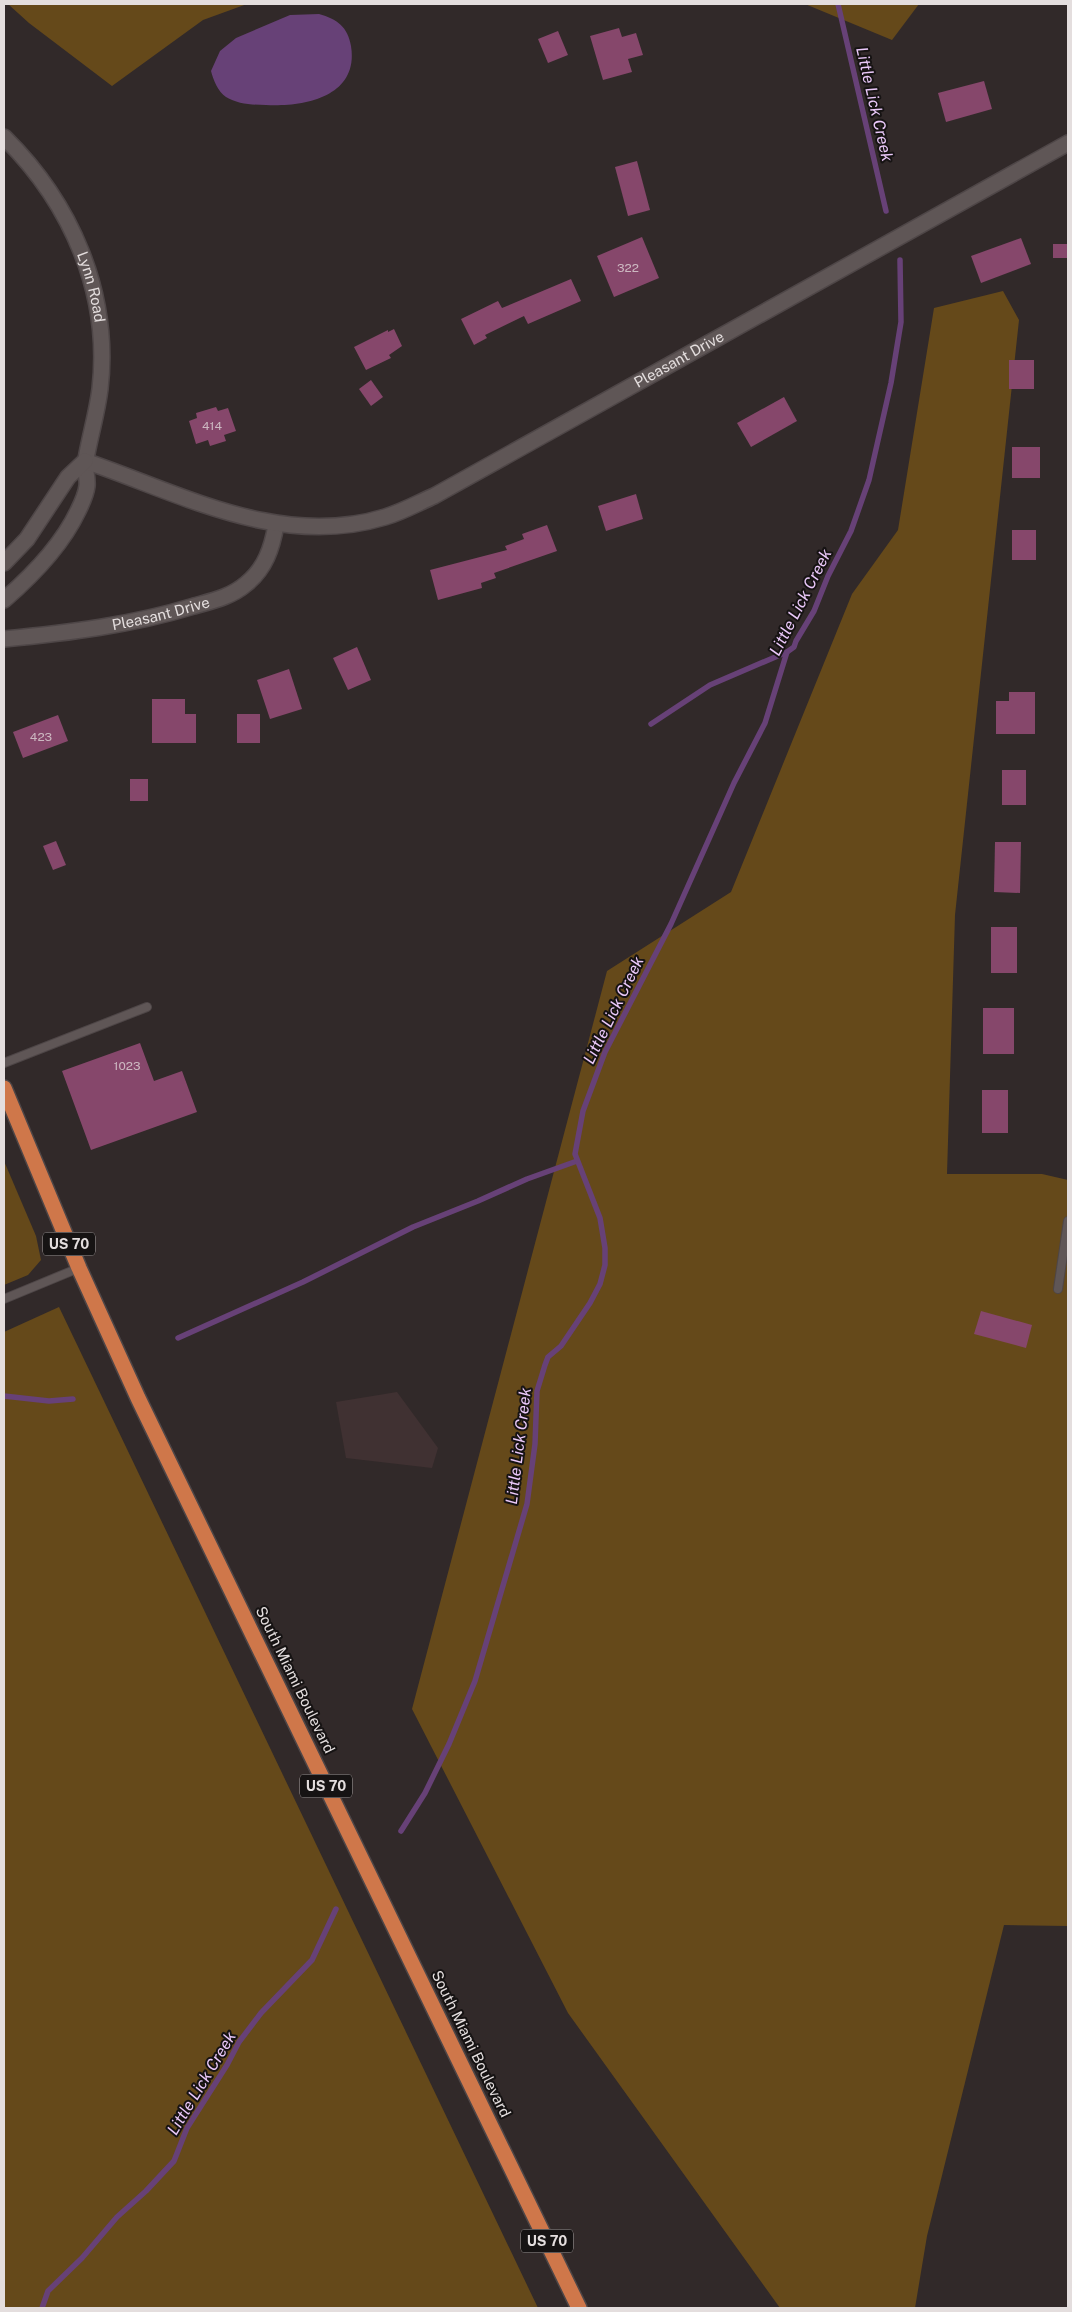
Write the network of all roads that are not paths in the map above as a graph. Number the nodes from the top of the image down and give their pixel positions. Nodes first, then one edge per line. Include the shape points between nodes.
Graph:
1 (4, 137) edge
2 (1068, 143) edge
3 (85, 461) junction
4 (276, 525) junction
5 (4, 563) edge
6 (4, 600) edge
7 (4, 639) edge
8 (146, 1007) dead end
9 (4, 1063) edge
10 (4, 1088) edge
11 (1068, 1222) edge
12 (79, 1268) junction
13 (1058, 1289) dead end
14 (4, 1299) edge
15 (579, 2308) edge

1 - 3 street, Lynn Road via 32,167 61,207 88,271 97,316 101,363 100,388
2 - 4 street, Pleasant Drive via 434,496 385,517 340,526
3 - 4 street, Pleasant Drive via 233,514
3 - 5 street via 68,477 27,539
3 - 6 street via 87,486 78,512 48,556
4 - 7 street, Pleasant Drive via 272,545 262,566 247,584 230,595 175,612 110,626
8 - 9 lane
10 - 12 highway, South Miami Boulevard / US 70
11 - 13 lane
12 - 14 lane
12 - 15 highway, South Miami Boulevard / US 70 via 138,1398

